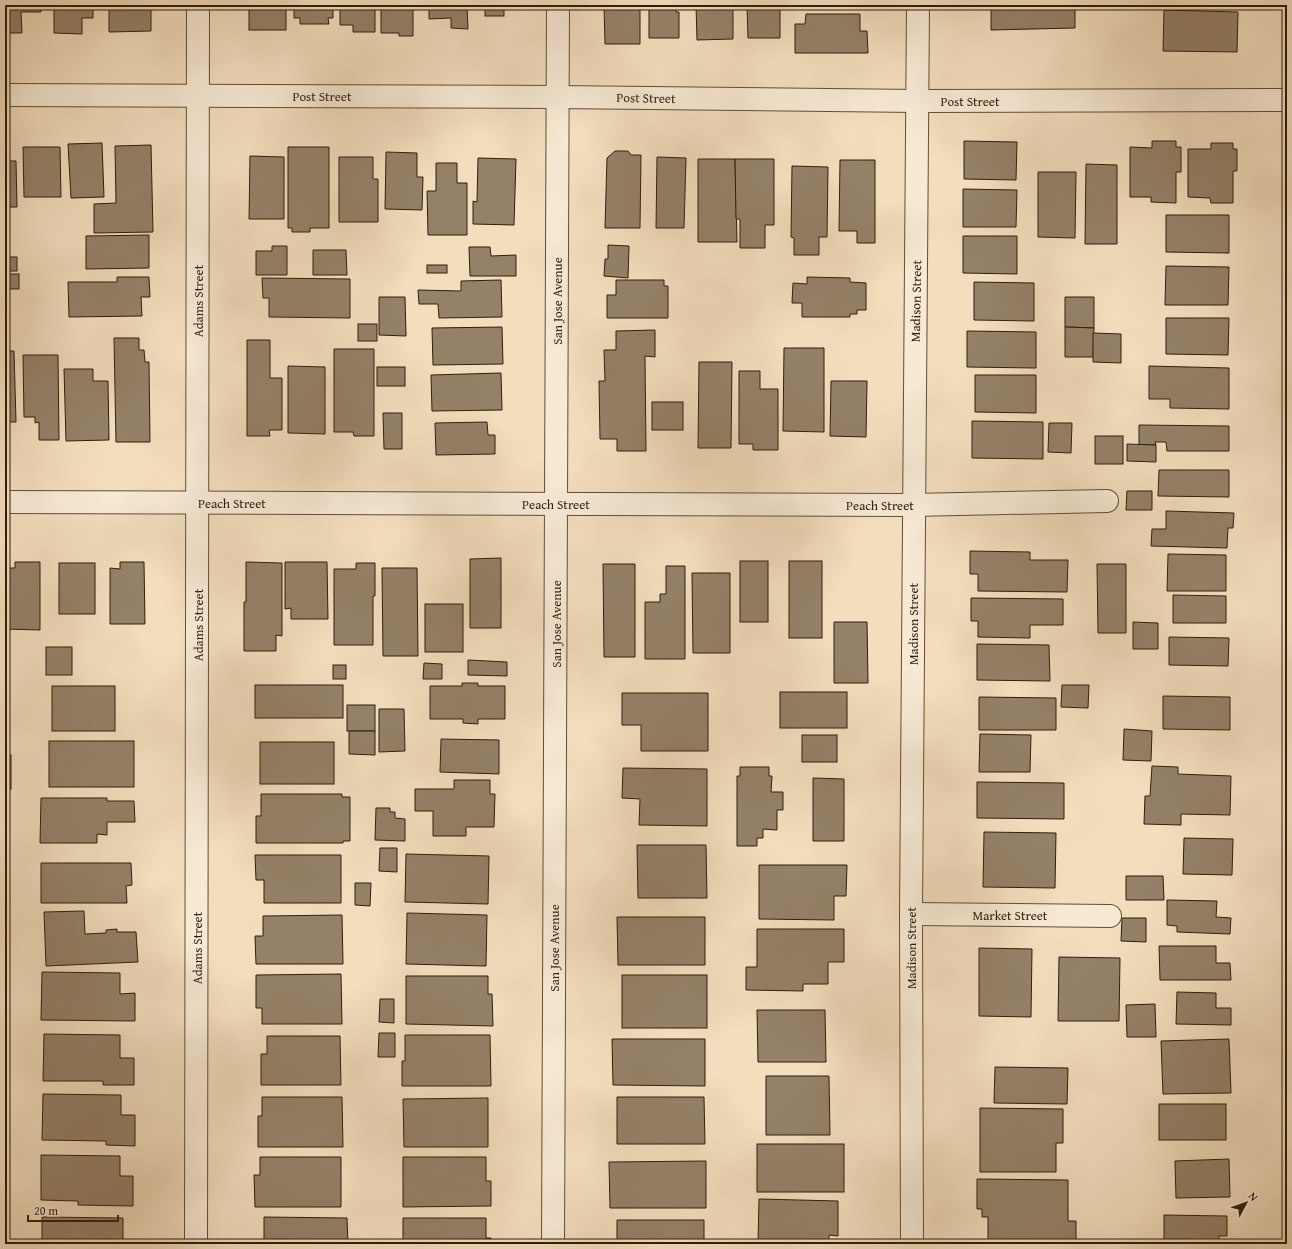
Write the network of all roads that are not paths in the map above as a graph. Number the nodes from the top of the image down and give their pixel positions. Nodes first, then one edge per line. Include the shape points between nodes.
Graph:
1 (198, 5) edge
2 (558, 5) edge
3 (918, 5) edge
4 (5, 95) edge
5 (198, 96) junction
6 (557, 97) junction
7 (1287, 100) edge
8 (918, 101) junction
9 (1107, 501) dead end
10 (5, 502) edge
11 (199, 503) junction
12 (556, 504) junction
13 (913, 505) junction
14 (911, 914) junction
15 (1110, 916) dead end
16 (196, 1244) edge
17 (553, 1244) edge
18 (912, 1244) edge

1 - 5 street, Adams Street
2 - 6 street, San Jose Avenue
3 - 8 street, Madison Street
4 - 5 street, Post Street
5 - 6 street, Post Street
5 - 11 street, Adams Street
6 - 8 street, Post Street
6 - 12 street, San Jose Avenue
7 - 8 street, Post Street
8 - 13 street, Madison Street
9 - 13 street, Peach Street
10 - 11 street, Peach Street
11 - 12 street, Peach Street
11 - 16 street, Adams Street
12 - 13 street, Peach Street
12 - 17 street, San Jose Avenue
13 - 14 street, Madison Street
14 - 15 street, Market Street
14 - 18 street, Madison Street

